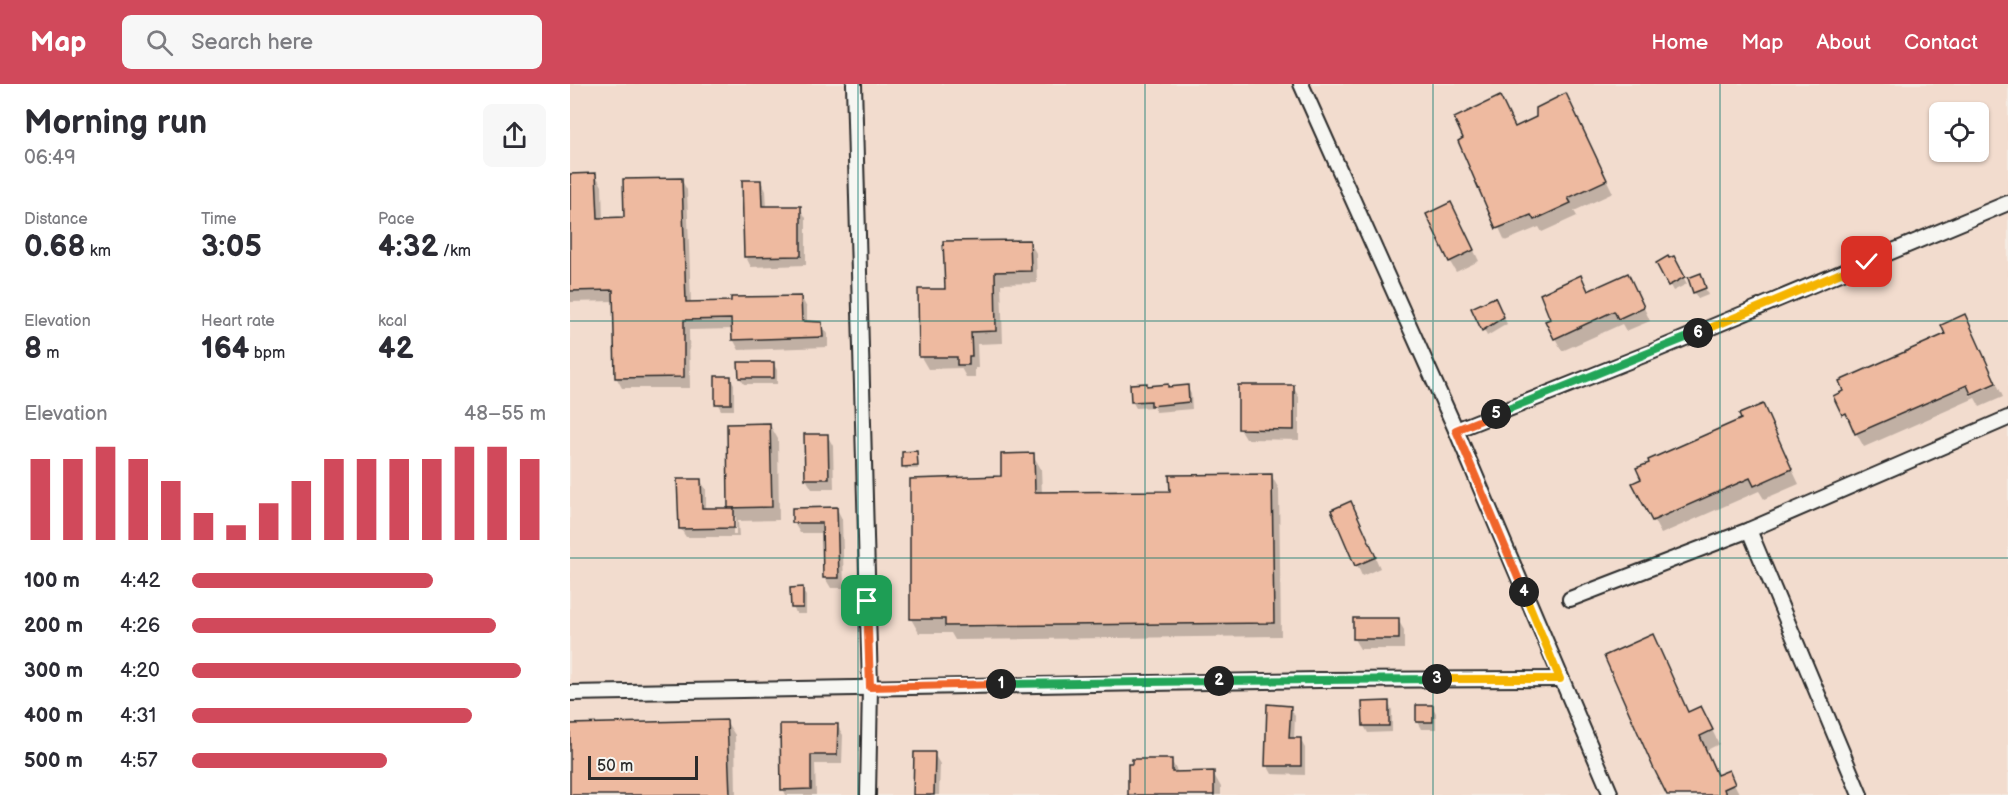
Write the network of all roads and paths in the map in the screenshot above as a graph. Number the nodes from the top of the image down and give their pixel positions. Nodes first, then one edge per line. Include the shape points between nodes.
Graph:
1 (854, 84) edge
2 (1301, 84) edge
3 (2008, 203) edge
4 (2008, 418) edge
5 (1456, 430) junction
6 (1749, 530) junction
7 (1570, 600) dead end
8 (1560, 679) junction
9 (870, 687) junction
10 (570, 693) edge
11 (868, 795) edge
12 (1611, 795) edge
13 (1860, 795) edge

1 - 9 street
2 - 5 street
3 - 5 street
4 - 6 street
5 - 8 street
6 - 7 street
6 - 13 street
8 - 9 street
8 - 12 street
9 - 10 street
9 - 11 street

